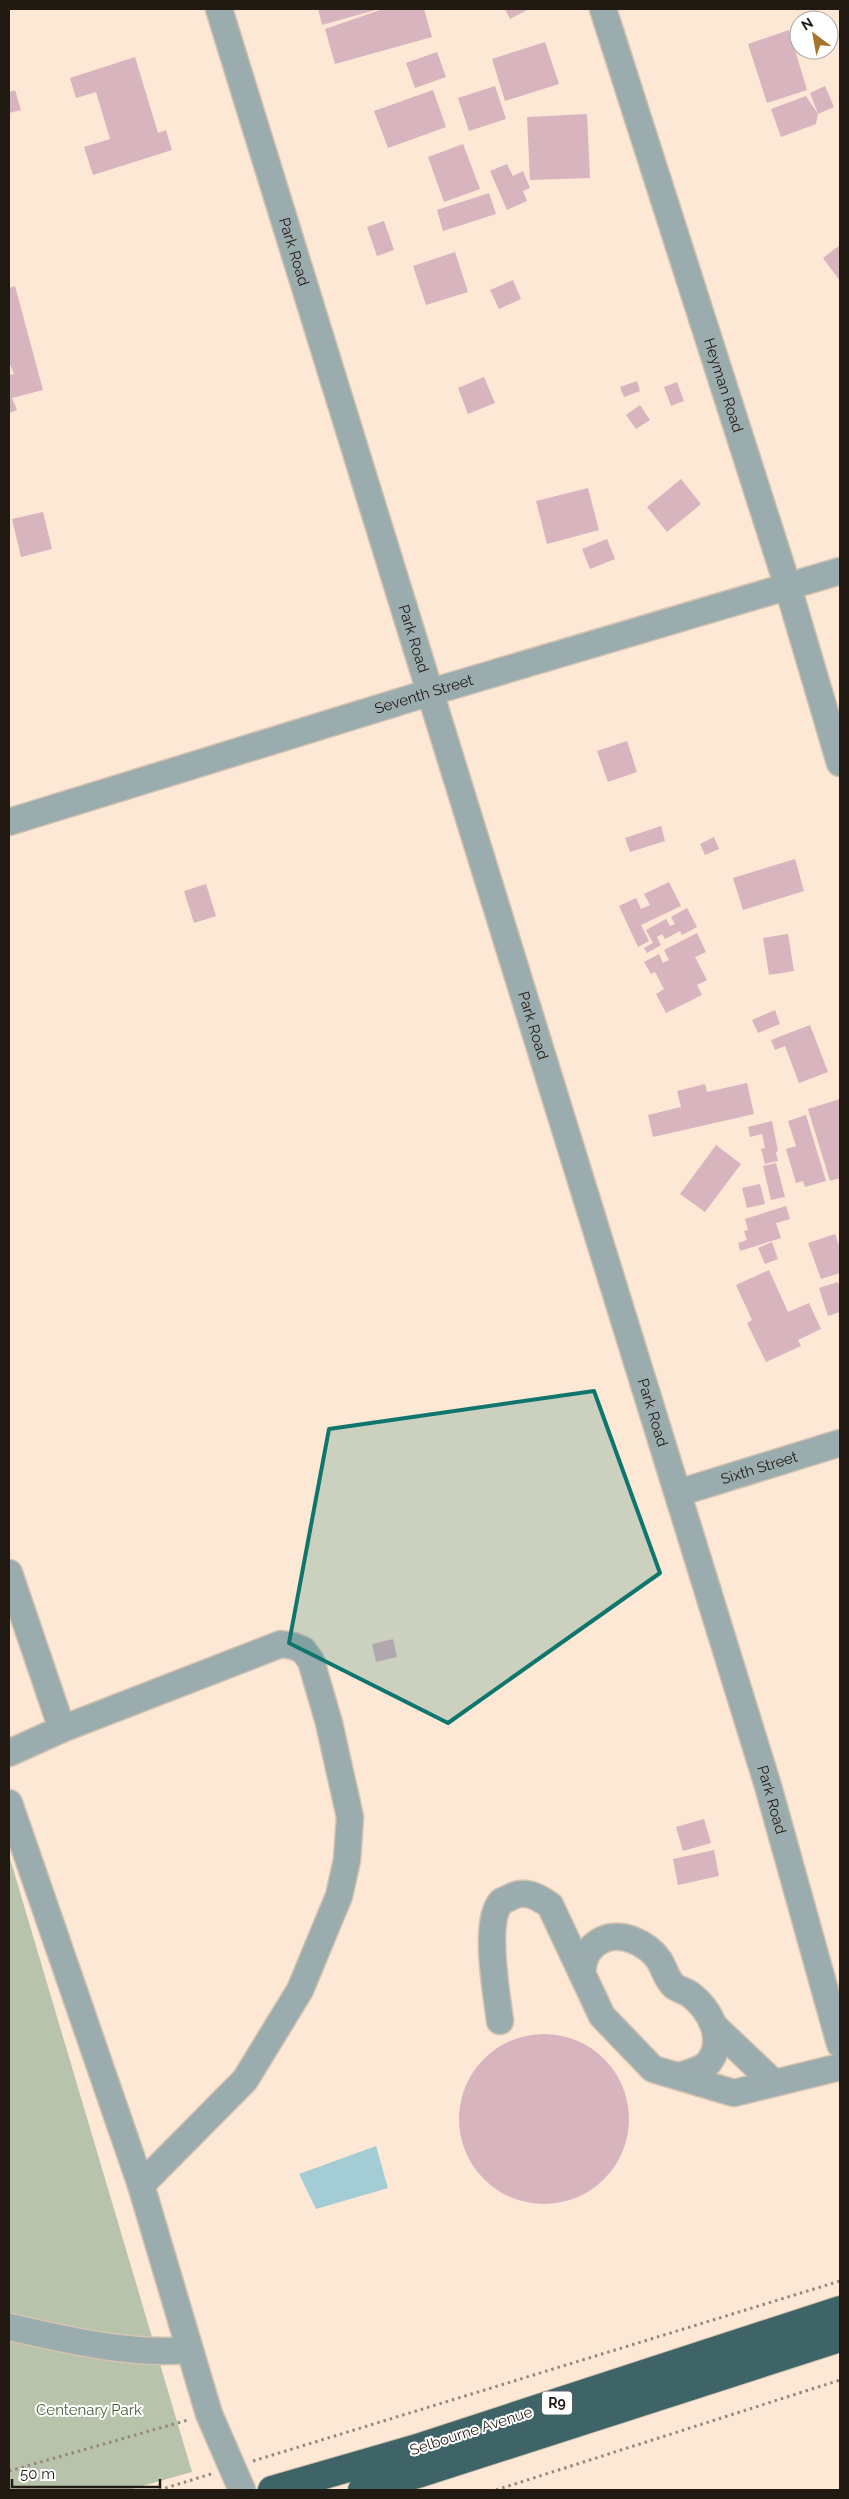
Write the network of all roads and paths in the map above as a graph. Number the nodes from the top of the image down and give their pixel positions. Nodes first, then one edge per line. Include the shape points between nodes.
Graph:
1 (219, 9) edge
2 (604, 9) edge
3 (840, 571) edge
4 (788, 587) junction
5 (431, 692) junction
6 (840, 763) edge
7 (9, 822) edge
8 (840, 1443) edge
9 (678, 1493) junction
10 (9, 1573) edge
11 (62, 1729) junction
12 (9, 1753) edge
13 (9, 1803) edge
14 (15, 1845) edge
15 (582, 1974) junction
16 (500, 2021) dead end
17 (714, 2026) junction
18 (840, 2044) edge
19 (840, 2067) edge
20 (678, 2076) junction
21 (774, 2083) junction
22 (141, 2185) junction
23 (840, 2281) edge
24 (840, 2310) edge
25 (9, 2327) edge
26 (840, 2338) edge
27 (189, 2350) junction
28 (840, 2380) edge
29 (209, 2414) junction
30 (9, 2471) edge
31 (237, 2479) edge
32 (159, 2490) edge
33 (272, 2490) edge
34 (362, 2490) edge
35 (496, 2490) edge

1 - 5 street, Park Road
2 - 4 street, Heyman Road
3 - 4 street, Seventh Street
4 - 5 street, Seventh Street
4 - 6 street, Heyman Road
5 - 7 street, Seventh Street
5 - 9 street, Park Road
8 - 9 street, Sixth Street
9 - 18 street, Park Road via 768,1786
10 - 11 street
11 - 12 street
11 - 22 street via 281,1644 293,1646 304,1650 311,1661 350,1817 347,1860 339,1896 300,1990 245,2080
13 - 14 street
14 - 22 street
15 - 16 street via 550,1905 536,1895 517,1894 501,1903 495,1916 491,1959
15 - 17 street via 584,1958 592,1946 612,1935 629,1938 651,1952 674,1986 691,1994
15 - 20 street via 602,2016 653,2069
17 - 20 street via 716,2042 711,2059 698,2070
17 - 21 street
19 - 21 street
20 - 21 street via 734,2093
22 - 27 street
23 - 31 path
24 - 33 highway, Selbourne Avenue / R9 via 414,2449
25 - 27 street via 92,2345 160,2352
26 - 34 highway, Selbourne Avenue / R9
27 - 29 street
28 - 35 path
29 - 30 path
29 - 31 street
31 - 32 path

